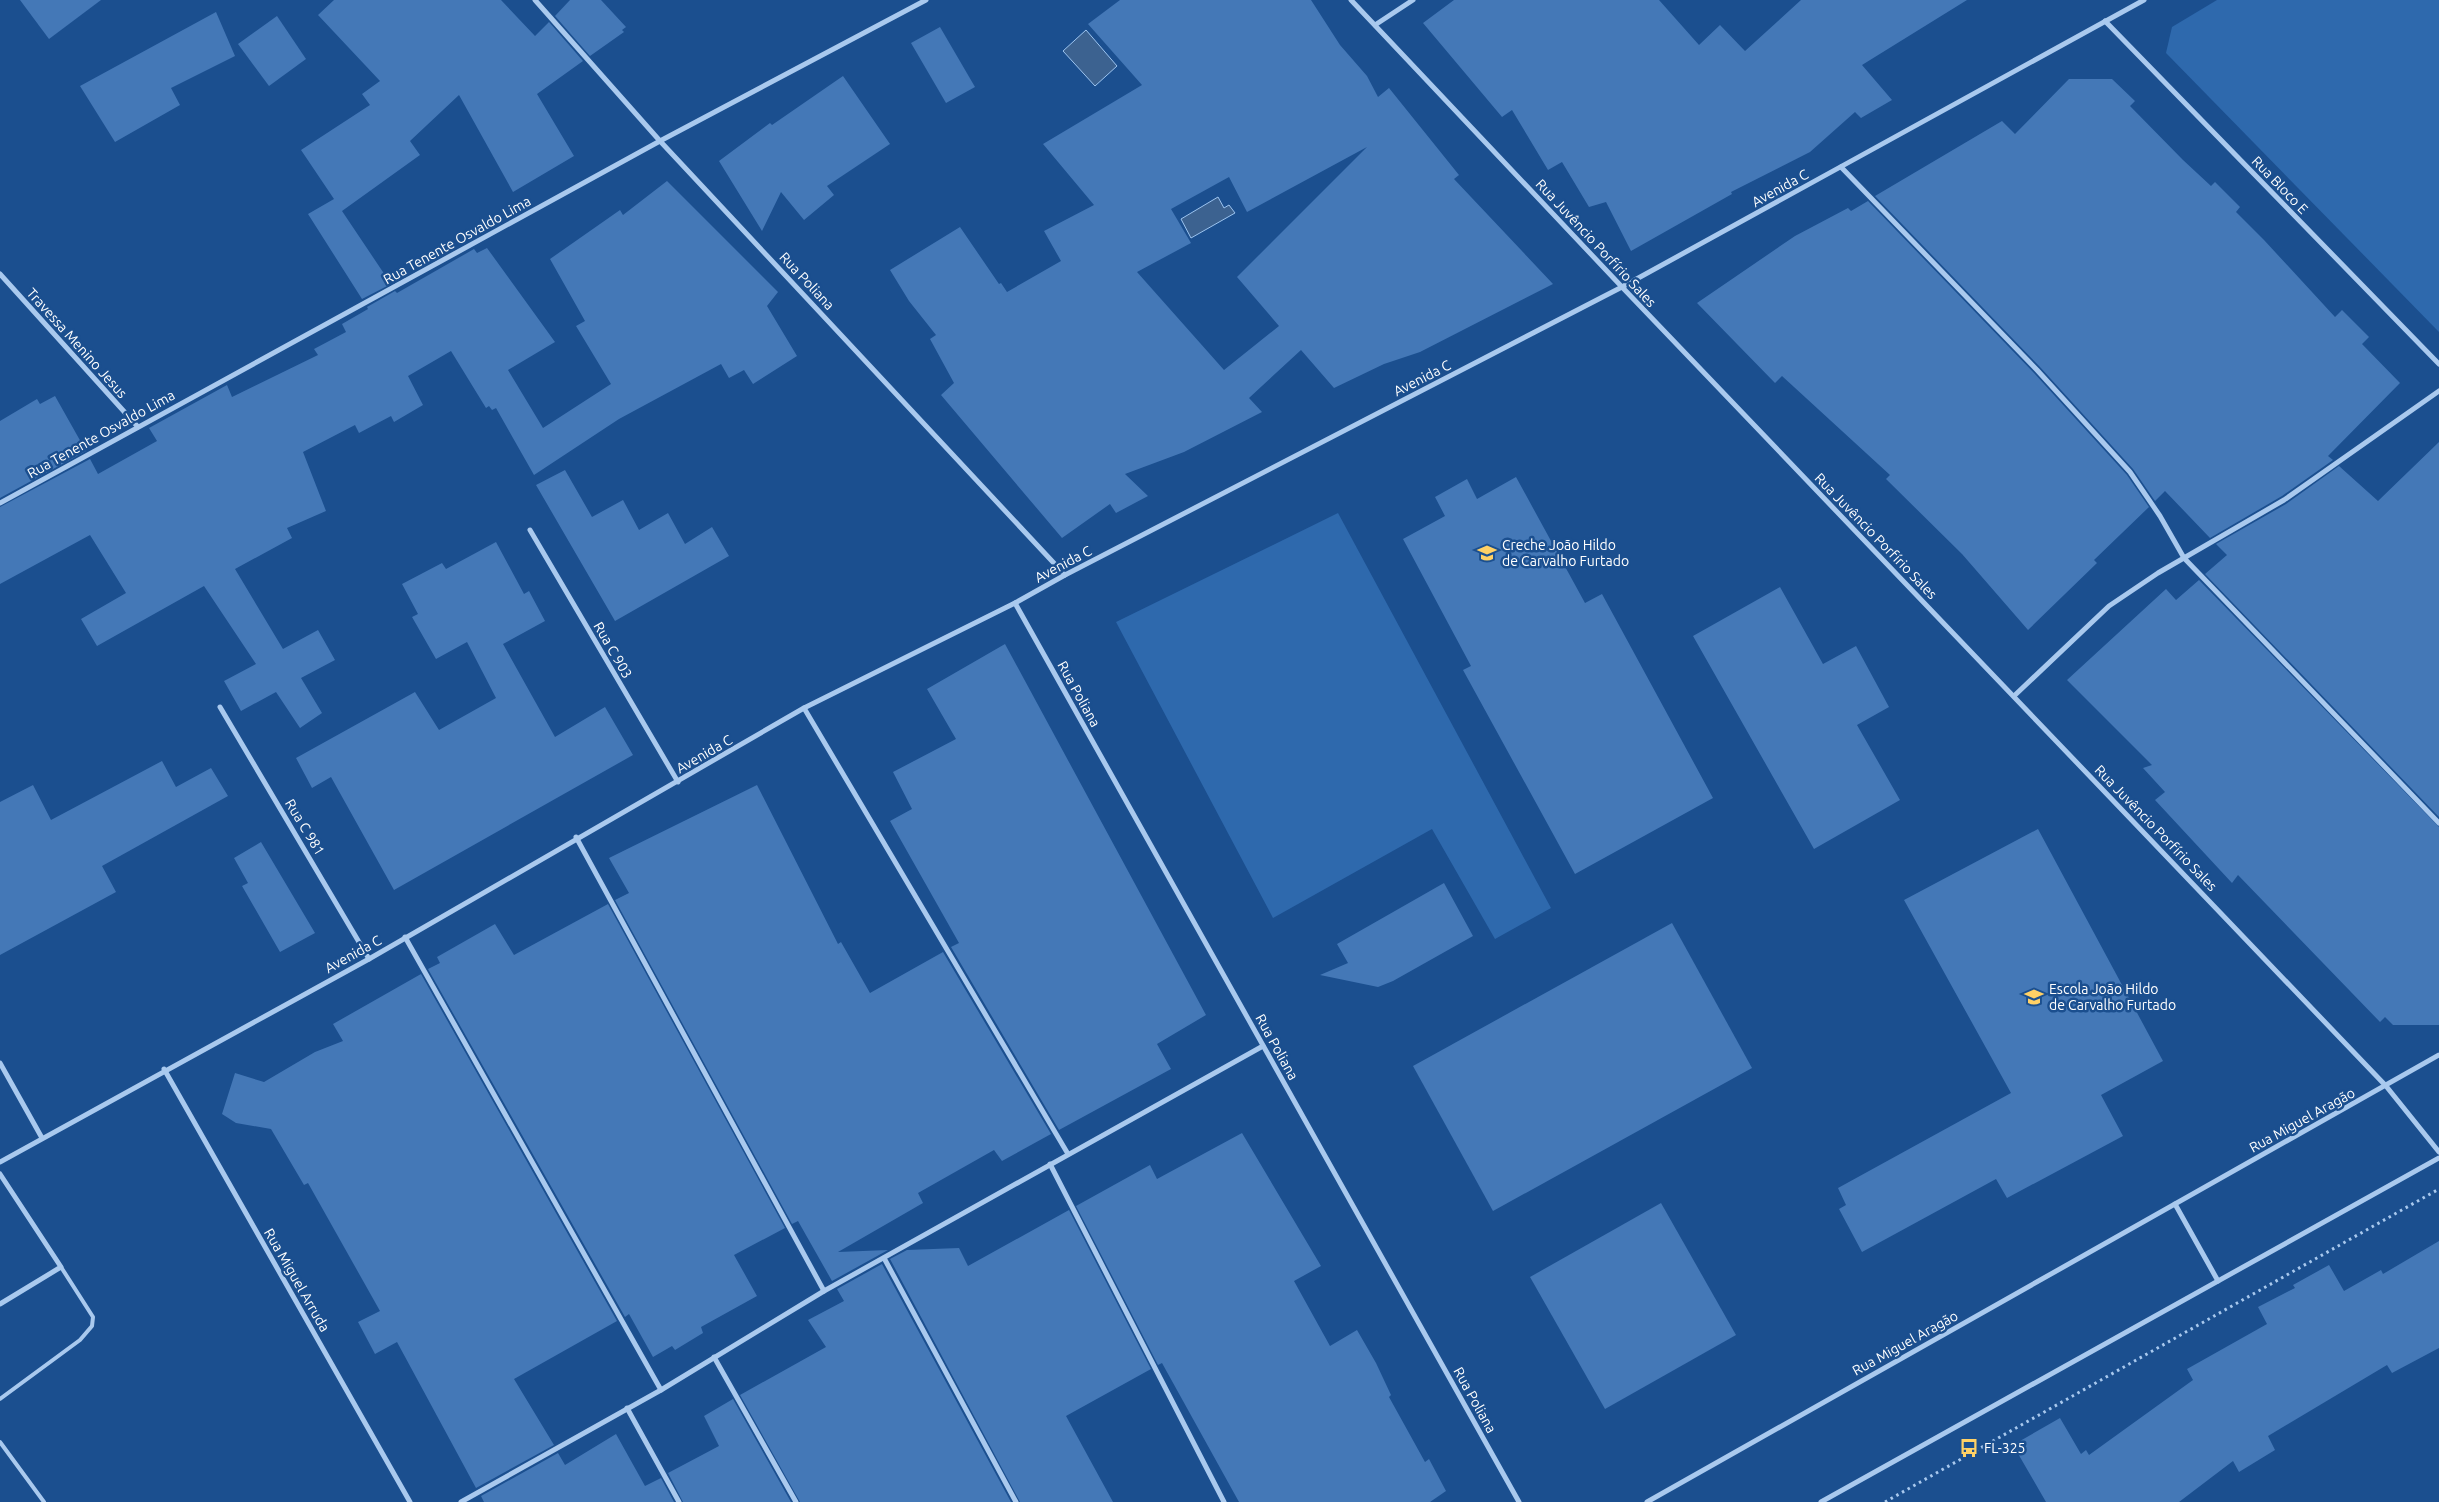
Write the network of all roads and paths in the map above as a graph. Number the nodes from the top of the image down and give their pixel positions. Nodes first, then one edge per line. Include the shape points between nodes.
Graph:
1 (535, 0) edge
2 (926, 0) edge
3 (1351, 0) edge
4 (1413, 0) edge
5 (2144, 0) edge
6 (2104, 21) junction
7 (1375, 25) junction
8 (660, 142) junction
9 (1841, 167) junction
10 (0, 274) edge
11 (1622, 287) junction
12 (2439, 364) edge
13 (2439, 391) edge
14 (138, 427) junction
15 (0, 503) edge
16 (530, 530) dead end
17 (2184, 558) junction
18 (1065, 575) junction
19 (1015, 603) junction
20 (2014, 696) junction
21 (220, 707) dead end
22 (804, 708) junction
23 (678, 782) junction
24 (2439, 823) edge
25 (576, 838) junction
26 (405, 937) junction
27 (369, 958) junction
28 (1263, 1046) junction
29 (2439, 1055) edge
30 (0, 1063) edge
31 (164, 1069) junction
32 (2386, 1086) junction
33 (42, 1138) junction
34 (2439, 1152) edge
35 (1068, 1154) junction
36 (2439, 1158) edge
37 (0, 1162) edge
38 (1050, 1164) junction
39 (0, 1174) edge
40 (2439, 1189) edge
41 (2175, 1204) junction
42 (884, 1258) junction
43 (61, 1267) junction
44 (2218, 1281) junction
45 (824, 1291) junction
46 (0, 1304) edge
47 (714, 1358) junction
48 (661, 1390) junction
49 (0, 1399) edge
50 (628, 1408) junction
51 (0, 1442) edge
52 (44, 1502) edge
53 (410, 1502) edge
54 (461, 1502) edge
55 (679, 1502) edge
56 (796, 1502) edge
57 (1016, 1502) edge
58 (1224, 1502) edge
59 (1519, 1502) edge
60 (1647, 1502) edge
61 (1821, 1502) edge
62 (1885, 1502) edge

1 - 8 street, Rua Poliana
2 - 8 street, Rua Tenente Osvaldo Lima
3 - 7 street, Rua Juvêncio Porfírio Sales
4 - 7 street
5 - 6 street, Avenida C
6 - 9 street, Avenida C
6 - 12 street, Rua Bloco E
7 - 11 street, Rua Juvêncio Porfírio Sales
8 - 14 street, Rua Tenente Osvaldo Lima
8 - 18 street, Rua Poliana
9 - 11 street, Avenida C
9 - 17 street via 2037,370 2130,472
10 - 14 street, Travessa Menino Jesus
11 - 18 street, Avenida C
11 - 20 street, Rua Juvêncio Porfírio Sales
13 - 17 street via 2284,500
14 - 15 street, Rua Tenente Osvaldo Lima
16 - 23 street, Rua C 903
17 - 20 street via 2109,606
17 - 24 street
18 - 19 street, Avenida C
19 - 22 street, Avenida C
19 - 28 street, Rua Poliana
20 - 32 street, Rua Juvêncio Porfírio Sales
21 - 27 street, Rua C 981
22 - 23 street, Avenida C
22 - 35 street
23 - 25 street, Avenida C
25 - 26 street, Avenida C
25 - 45 street
26 - 27 street, Avenida C
26 - 48 street
27 - 31 street, Avenida C
28 - 35 street
28 - 59 street, Rua Poliana
29 - 32 street, Rua Miguel Aragão
30 - 33 street
31 - 33 street, Avenida C
31 - 53 street, Rua Miguel Arruda
32 - 34 street, Rua Juvêncio Porfírio Sales
32 - 41 street, Rua Miguel Aragão
33 - 37 street, Avenida C
35 - 38 street
36 - 44 street
38 - 42 street
38 - 58 street
39 - 43 street
40 - 62 path
41 - 44 street
41 - 60 street, Rua Miguel Aragão
42 - 45 street
42 - 57 street
43 - 46 street
43 - 49 lane via 94,1317 92,1326 80,1340
44 - 61 street
45 - 47 street
47 - 48 street
47 - 56 street
48 - 50 street
50 - 54 street
50 - 55 street
51 - 52 lane

